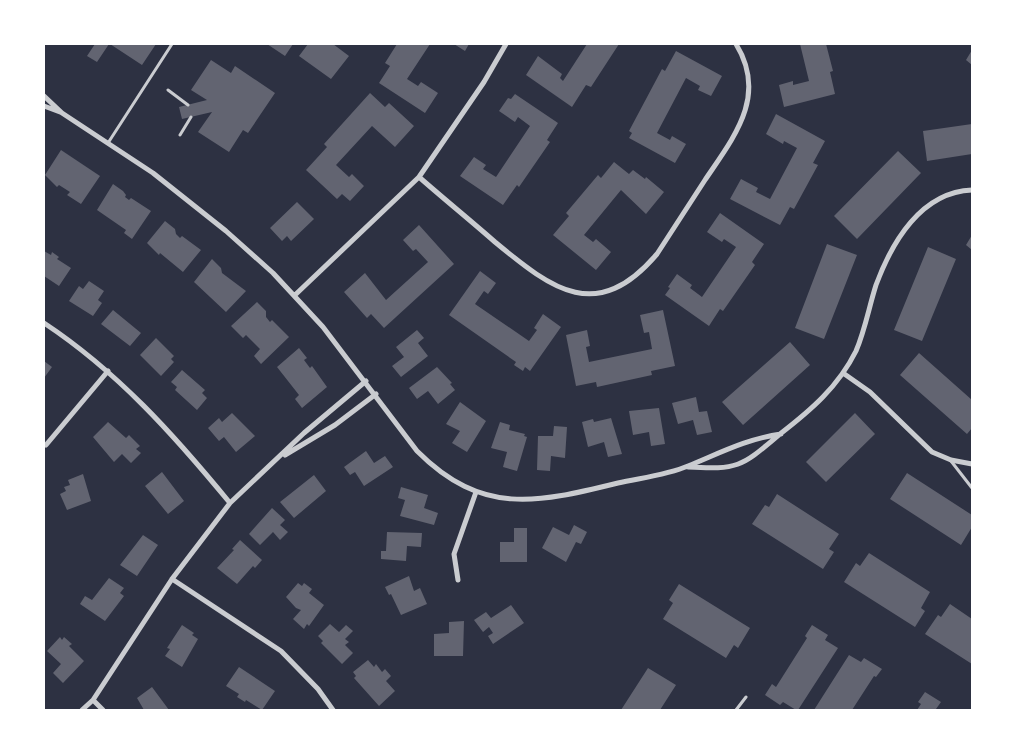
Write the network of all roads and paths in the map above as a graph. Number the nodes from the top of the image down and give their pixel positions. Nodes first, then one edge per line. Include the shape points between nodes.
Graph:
1 (172, 44) edge
2 (506, 44) edge
3 (736, 44) edge
4 (168, 90) dead end
5 (44, 96) edge
6 (188, 105) dead end
7 (44, 106) edge
8 (62, 113) junction
9 (191, 116) dead end
10 (180, 135) dead end
11 (108, 143) junction
12 (419, 178) junction
13 (972, 190) edge
14 (295, 296) junction
15 (44, 323) edge
16 (108, 372) junction
17 (843, 373) junction
18 (366, 381) junction
19 (376, 394) junction
20 (781, 434) junction
21 (46, 444) dead end
22 (280, 457) junction
23 (951, 460) junction
24 (972, 464) edge
25 (687, 467) junction
26 (972, 488) edge
27 (476, 492) junction
28 (230, 503) junction
29 (172, 579) junction
30 (458, 580) dead end
31 (746, 697) dead end
32 (93, 700) junction
33 (82, 710) edge
34 (103, 710) edge
35 (333, 710) edge
36 (736, 710) edge

1 - 11 lane
2 - 12 street
3 - 12 street via 749,83 741,123 657,254 642,272 611,290 581,294 554,286
4 - 6 lane
5 - 8 street
7 - 8 street
8 - 11 street
9 - 10 lane
11 - 14 street via 200,209
12 - 14 street
13 - 17 street via 951,194 929,204 912,220 885,263 864,330
14 - 18 street
15 - 16 street
16 - 21 street
16 - 28 street via 156,417
17 - 20 street via 823,399
17 - 23 street via 870,392 932,452
18 - 19 street
18 - 22 street
19 - 22 street via 335,425
19 - 27 street via 417,451 432,465
20 - 25 street via 718,452
20 - 25 street via 744,463 727,467
22 - 28 street
23 - 24 street
23 - 26 lane
25 - 27 street via 552,499 524,501
27 - 30 street via 454,554
28 - 29 street
29 - 32 street
29 - 35 street via 281,651 318,689
31 - 36 lane
32 - 33 street
32 - 34 street

